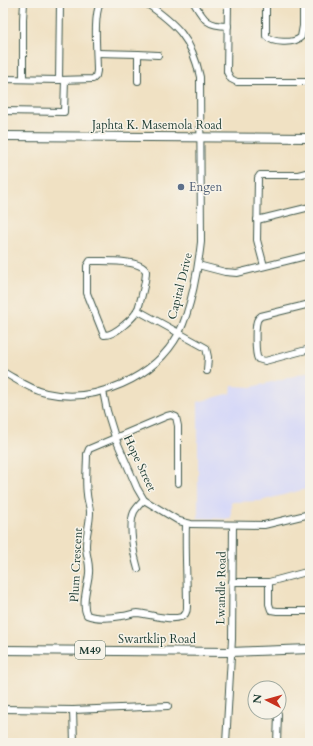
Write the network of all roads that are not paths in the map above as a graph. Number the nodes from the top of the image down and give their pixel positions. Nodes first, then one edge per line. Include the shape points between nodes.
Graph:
1 (24, 3) edge
2 (60, 3) edge
3 (100, 3) edge
4 (146, 3) edge
5 (194, 3) edge
6 (228, 3) edge
7 (266, 3) edge
8 (303, 3) edge
9 (228, 26) junction
10 (97, 53) junction
11 (138, 54) junction
12 (158, 55) dead end
13 (3, 79) edge
14 (23, 79) junction
15 (62, 80) junction
16 (138, 81) dead end
17 (310, 82) edge
18 (3, 112) edge
19 (3, 136) edge
20 (201, 137) junction
21 (310, 138) edge
22 (310, 172) edge
23 (310, 207) edge
24 (257, 220) junction
25 (310, 255) edge
26 (198, 265) junction
27 (264, 266) junction
28 (310, 304) edge
29 (137, 310) junction
30 (179, 333) junction
31 (310, 349) edge
32 (3, 372) edge
33 (207, 372) dead end
34 (103, 390) junction
35 (115, 437) junction
36 (178, 483) dead end
37 (144, 500) junction
38 (310, 514) edge
39 (186, 524) junction
40 (233, 525) junction
41 (138, 569) dead end
42 (310, 571) edge
43 (232, 582) junction
44 (269, 582) junction
45 (310, 611) edge
46 (310, 649) edge
47 (3, 650) edge
48 (231, 652) junction
49 (168, 706) dead end
50 (3, 710) edge
51 (73, 710) junction
52 (278, 720) edge
53 (74, 743) edge
54 (226, 743) edge
55 (277, 743) edge

1 - 14 street
2 - 15 street
3 - 10 street
4 - 20 street, Capital Drive via 178,28 195,56 200,77
5 - 9 street via 208,23
6 - 9 street
7 - 8 street via 266,36 276,41 294,41 300,37 303,26
9 - 17 street via 230,79 238,82
10 - 11 street
10 - 15 street via 97,71 93,79
11 - 12 street
11 - 16 street
13 - 14 street
14 - 15 street
15 - 18 street via 64,112
19 - 20 main road, Japhta K. Masemola Road
20 - 21 main road, Japhta K. Masemola Road
20 - 26 street, Capital Drive via 201,242
22 - 24 street via 298,175 259,176
23 - 24 street
24 - 27 street via 257,244
25 - 27 street
26 - 27 street via 231,273
26 - 30 street, Capital Drive
28 - 31 street via 261,316 257,324 256,353 258,359 265,361
29 - 29 street via 115,333 104,335 88,298 89,262 124,262 143,267 146,274
29 - 30 street
30 - 33 street via 206,348
30 - 34 street, Capital Drive via 157,362 127,381
32 - 34 street, Capital Drive via 45,393 86,395
34 - 35 street, Hope Street
35 - 36 street via 173,415 177,421
35 - 37 street, Hope Street
35 - 39 street, Plum Crescent via 90,448 87,454 86,490 90,519 86,536 90,563 86,586 87,615 185,615
37 - 39 street, Hope Street
37 - 41 street via 132,517 133,550
38 - 40 street, Hope Street via 264,525
39 - 40 street, Hope Street
40 - 43 street, Lwandle Road
42 - 44 street
43 - 44 street
43 - 48 street, Lwandle Road
44 - 45 street via 271,610
46 - 48 main road, Swartklip Road / M49
47 - 48 main road, Swartklip Road / M49
48 - 54 street, Lwandle Road
49 - 51 street
50 - 51 street
51 - 53 street
52 - 55 street

